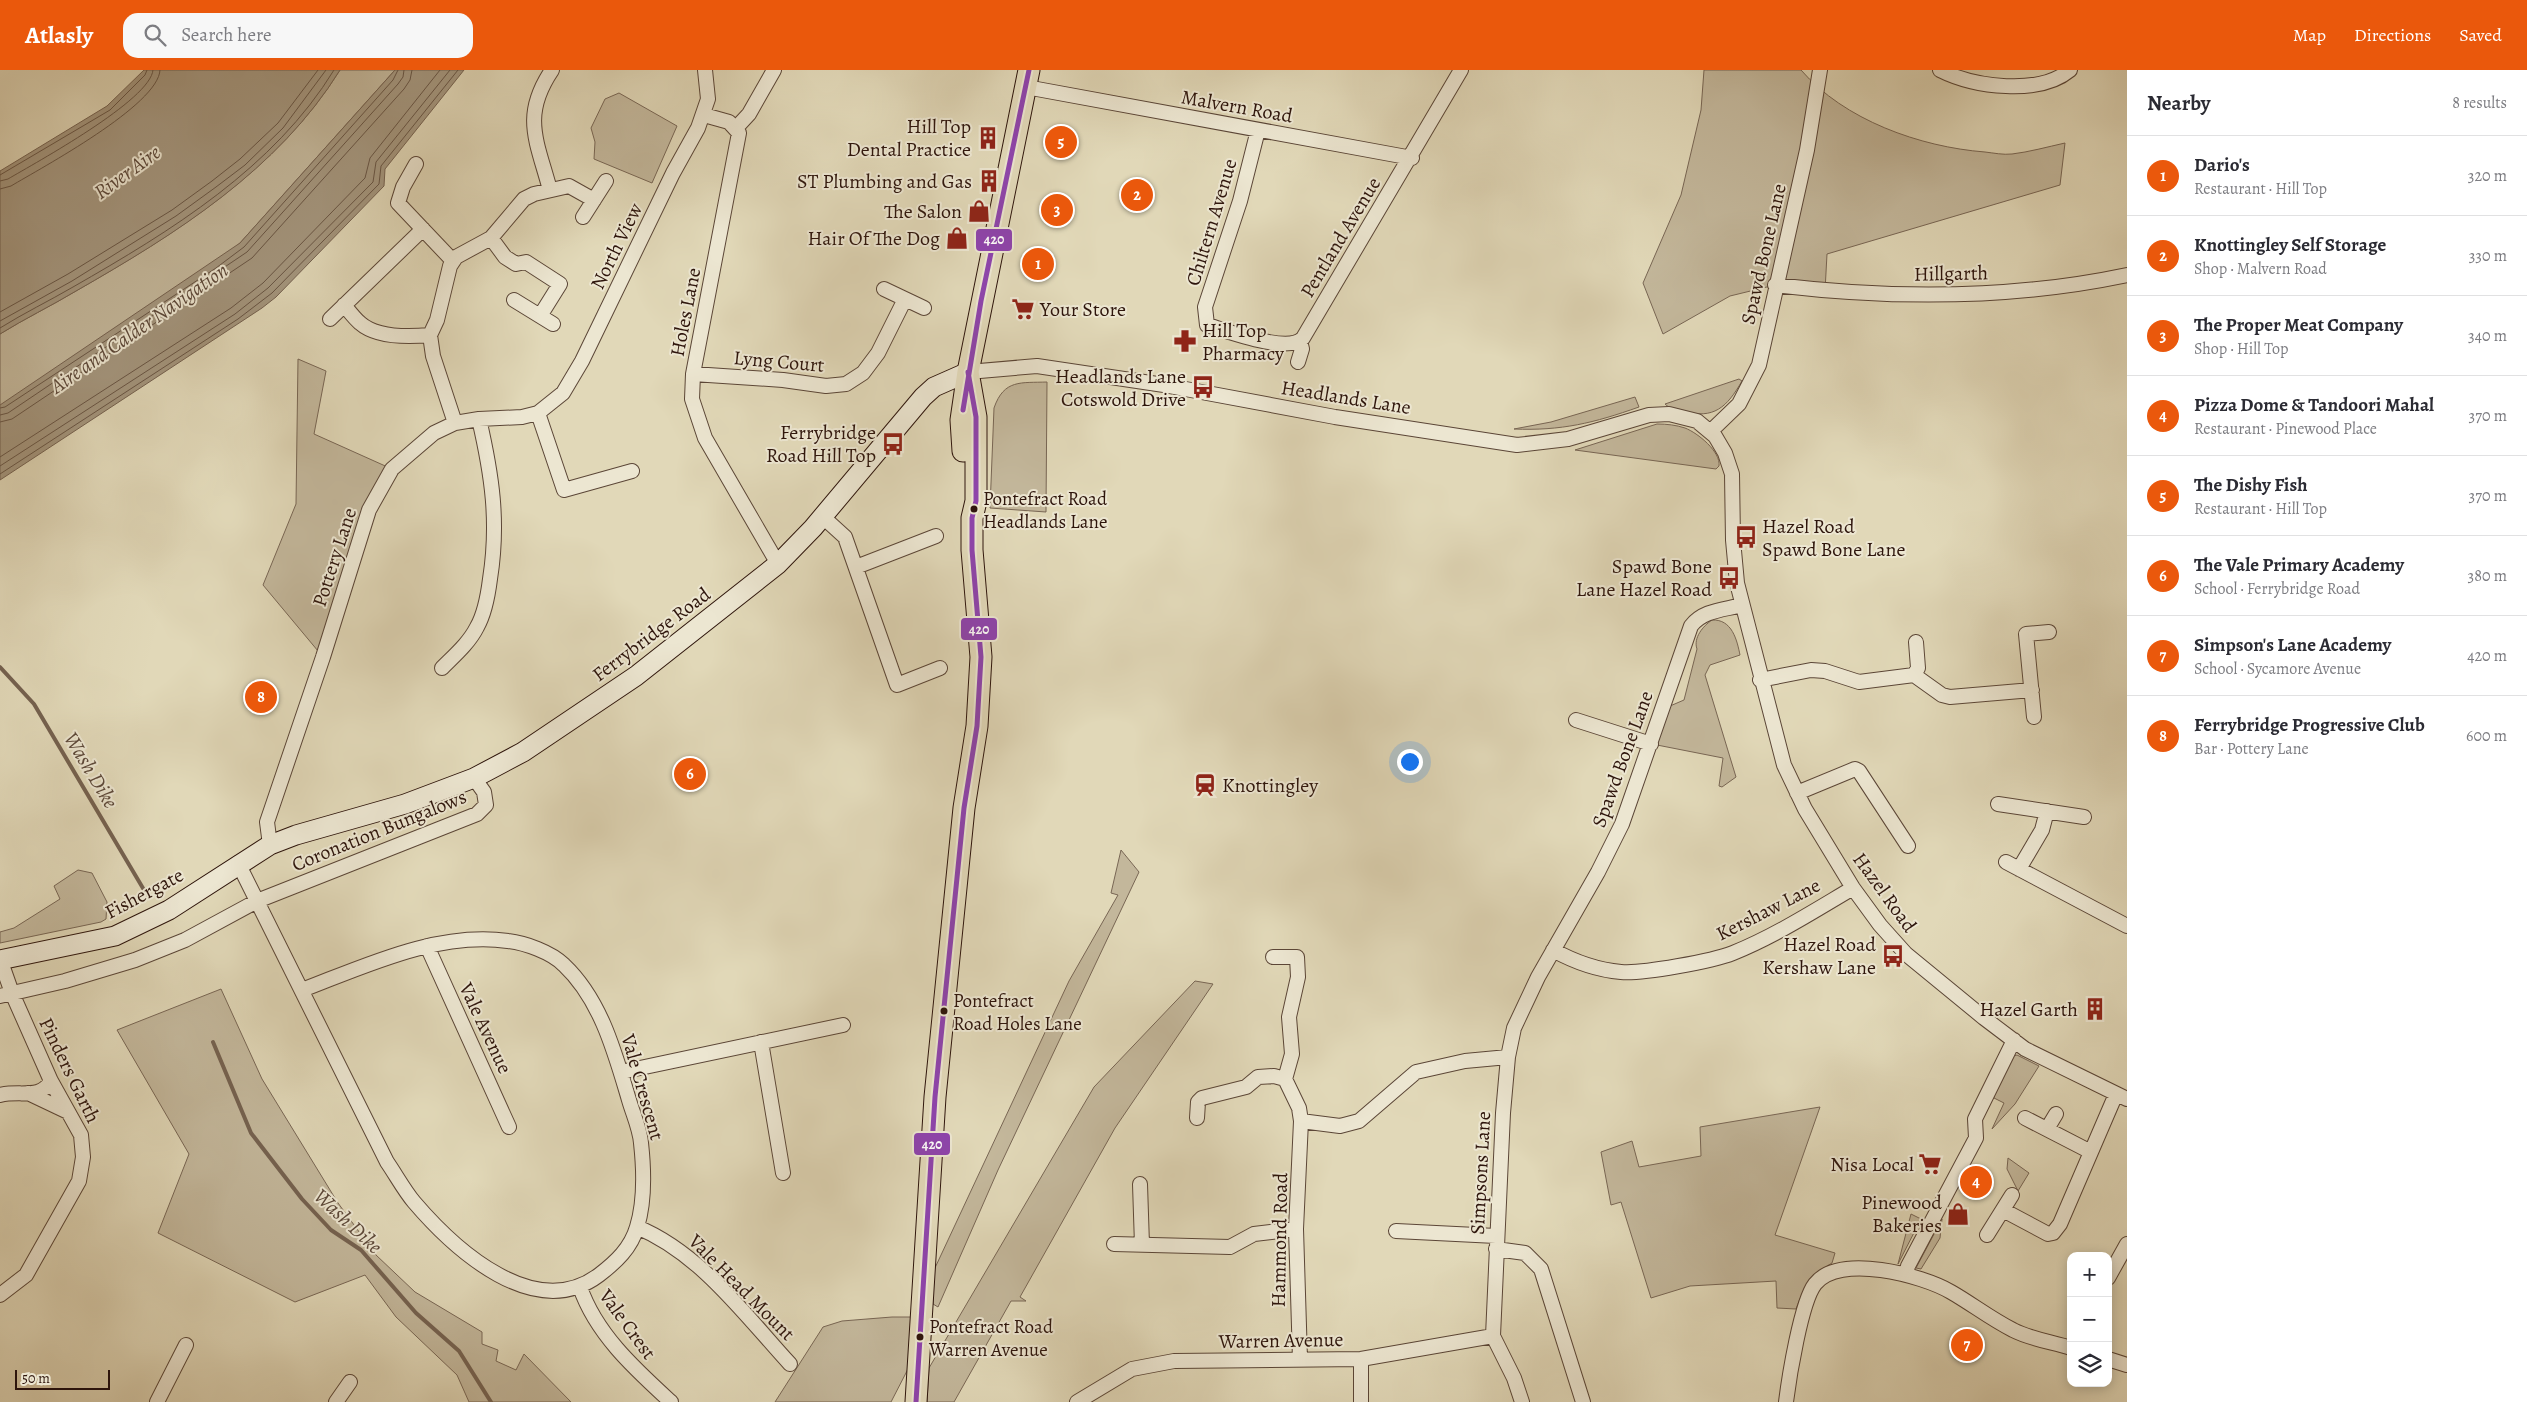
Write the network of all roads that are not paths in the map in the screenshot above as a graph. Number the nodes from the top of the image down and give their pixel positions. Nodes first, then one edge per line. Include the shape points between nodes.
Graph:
1 (552, 70) edge
2 (705, 70) edge
3 (774, 70) edge
4 (1461, 70) edge
5 (1940, 70) edge
6 (2070, 70) edge
7 (1820, 72) edge
8 (1027, 78) edge
9 (704, 114) junction
10 (736, 128) junction
11 (1258, 130) junction
12 (1412, 158) junction
13 (416, 164) dead end
14 (606, 181) dead end
15 (550, 190) junction
16 (594, 200) junction
17 (583, 217) dead end
18 (423, 230) junction
19 (491, 238) junction
20 (453, 261) junction
21 (2127, 275) edge
22 (1776, 285) junction
23 (884, 289) dead end
24 (905, 299) junction
25 (514, 300) dead end
26 (344, 305) junction
27 (924, 308) dead end
28 (540, 316) junction
29 (330, 318) dead end
30 (553, 324) dead end
31 (430, 335) junction
32 (1302, 339) junction
33 (1298, 362) dead end
34 (968, 372) junction
35 (693, 374) junction
36 (563, 393) joint
37 (538, 413) junction
38 (479, 419) junction
39 (455, 423) junction
40 (1711, 431) junction
41 (632, 471) dead end
42 (823, 517) junction
43 (936, 536) dead end
44 (778, 564) junction
45 (856, 567) junction
46 (1742, 606) junction
47 (2049, 632) dead end
48 (1916, 642) dead end
49 (442, 668) dead end
50 (940, 668) dead end
51 (1914, 675) junction
52 (1760, 680) junction
53 (2032, 690) junction
54 (2034, 717) dead end
55 (1576, 720) dead end
56 (1651, 744) junction
57 (474, 778) junction
58 (1798, 793) junction
59 (1998, 804) dead end
60 (2047, 812) junction
61 (2084, 817) dead end
62 (296, 835) joint
63 (270, 845) junction
64 (1908, 846) dead end
65 (2006, 862) dead end
66 (238, 864) junction
67 (2019, 869) junction
68 (1853, 888) junction
69 (257, 900) junction
70 (2127, 926) edge
71 (427, 946) junction
72 (1553, 950) junction
73 (1273, 957) dead end
74 (0, 960) edge
75 (302, 990) junction
76 (6, 994) edge
77 (843, 1025) dead end
78 (2014, 1040) junction
79 (762, 1042) junction
80 (1508, 1057) junction
81 (621, 1072) junction
82 (51, 1080) junction
83 (1285, 1080) junction
84 (28, 1093) junction
85 (0, 1096) edge
86 (2122, 1097) edge
87 (68, 1112) junction
88 (2056, 1114) dead end
89 (1197, 1118) dead end
90 (2025, 1118) dead end
91 (1300, 1121) junction
92 (509, 1126) dead end
93 (2047, 1129) junction
94 (2091, 1152) junction
95 (783, 1172) dead end
96 (1140, 1184) dead end
97 (2012, 1195) dead end
98 (2003, 1210) junction
99 (637, 1227) junction
100 (1296, 1229) junction
101 (1396, 1231) dead end
102 (1987, 1235) dead end
103 (1496, 1243) junction
104 (1114, 1244) dead end
105 (1142, 1244) junction
106 (2127, 1244) edge
107 (2112, 1271) edge
108 (1906, 1276) junction
109 (580, 1287) junction
110 (0, 1295) edge
111 (1493, 1336) junction
112 (186, 1345) dead end
113 (2067, 1346) edge
114 (1300, 1359) junction
115 (1361, 1359) junction
116 (2112, 1360) edge
117 (790, 1364) dead end
118 (2127, 1365) edge
119 (350, 1382) dead end
120 (157, 1402) edge
121 (336, 1402) edge
122 (671, 1402) edge
123 (916, 1402) edge
124 (1077, 1402) edge
125 (1361, 1402) edge
126 (1522, 1402) edge
127 (1583, 1402) edge
128 (1786, 1402) edge

1 - 15 street via 536,100 533,117
2 - 9 street via 708,86
3 - 10 street via 749,114
4 - 12 street, Pentland Avenue
5 - 6 street via 1981,82 2012,86 2040,84
7 - 22 street, Spawd Bone Lane
8 - 11 street, Malvern Road
8 - 34 main road
9 - 10 street via 729,122
9 - 36 street, North View via 582,361
10 - 35 street, Holes Lane via 739,133
11 - 12 street, Malvern Road
11 - 32 street, Chiltern Avenue via 1240,201 1205,307 1207,325 1277,343
12 - 32 street, Pentland Avenue
13 - 18 street via 403,186 398,203
14 - 16 street
15 - 16 street via 569,186
15 - 19 street via 524,199
16 - 17 street
18 - 20 street
18 - 26 street
19 - 20 street
19 - 28 street via 505,257 516,264 526,262 560,284
20 - 31 street
21 - 22 street, Hillgarth via 2081,285 2011,292 1825,291
22 - 40 street, Spawd Bone Lane via 1758,365 1739,404
23 - 24 street
24 - 27 street
24 - 35 street, Lyng Court via 878,352 863,373 846,384 826,386
25 - 28 street
26 - 29 street
26 - 31 street via 359,323 378,332
28 - 30 street
31 - 39 street via 433,356
32 - 33 street
34 - 40 street, Headlands Lane via 1037,366 1511,444 1568,439 1649,415 1686,417
34 - 42 main road, Ferrybridge Road via 934,387 923,397
34 - 123 main road via 976,417 976,501 972,518 972,550 981,657 977,726 946,967
35 - 44 street, Holes Lane via 692,399 709,445
36 - 37 street, Pottery Lane
37 - 38 street, Pottery Lane
37 - 41 street via 564,490
38 - 39 street, Pottery Lane
38 - 49 street via 495,505 488,596 479,625 460,651
39 - 63 street, Pottery Lane via 434,433 392,469 369,510 267,822
40 - 46 street, Hazel Road via 1725,453 1732,474 1732,540
42 - 44 main road, Ferrybridge Road
42 - 45 street via 845,538
43 - 45 street
44 - 57 main road, Ferrybridge Road via 636,676 523,752
45 - 50 street via 897,685
46 - 52 street, Hazel Road
46 - 56 street, Spawd Bone Lane via 1710,612 1691,626
47 - 53 street via 2026,634
48 - 51 street via 1918,668
51 - 52 street via 1859,682 1811,670
51 - 53 street via 1950,697
52 - 58 street, Hazel Road via 1784,765
53 - 54 street
55 - 56 street
56 - 72 street, Spawd Bone Lane via 1612,845
57 - 62 main road, Ferrybridge Road via 405,804
57 - 69 street, Coronation Bungalows via 484,792 486,805 477,814
58 - 64 street via 1855,769
58 - 68 street, Hazel Road
59 - 60 street
60 - 61 street
60 - 67 street via 2042,830
62 - 63 main road, Fishergate
63 - 66 main road, Fishergate
65 - 67 street
66 - 69 street, Vale Crescent
66 - 74 main road, Fishergate via 169,910 115,936
67 - 70 street
68 - 72 street, Kershaw Lane via 1732,954 1681,965 1622,972 1572,960
68 - 78 street, Hazel Road via 1906,954
69 - 75 street, Vale Crescent
69 - 76 street via 185,940 135,960
71 - 75 street, Vale Crescent
71 - 81 street, Vale Crescent via 480,938 510,941 539,950 563,963 584,987 603,1023
71 - 92 street, Vale Avenue
72 - 80 street, Simpsons Lane via 1522,1007
73 - 83 street via 1297,957 1298,977 1289,1017 1292,1054
74 - 76 street, Pinders Garth
75 - 109 street, Vale Crescent via 387,1162 414,1202 474,1260 500,1276 527,1287 549,1291
76 - 82 street, Pinders Garth
77 - 79 street
78 - 86 street, Hazel Road via 2025,1049
78 - 108 street via 1975,1118 1977,1134 1971,1148 1908,1266
79 - 81 street
79 - 95 street
80 - 91 street via 1465,1061 1416,1072 1359,1121 1340,1126
80 - 103 street, Simpsons Lane
81 - 99 street, Vale Crescent via 641,1141 643,1184
82 - 84 street via 39,1093
82 - 87 street, Pinders Garth
83 - 89 street via 1274,1076 1258,1077 1246,1087 1202,1098 1198,1102
83 - 91 street, Hammond Road via 1299,1108
84 - 85 street
84 - 87 street
86 - 94 street
87 - 110 street, Pinders Garth via 81,1135 83,1157 79,1181 26,1275
88 - 93 street
90 - 93 street
91 - 100 street, Hammond Road
93 - 94 street
94 - 98 street via 2060,1224 2053,1233 2048,1234
96 - 105 street
97 - 98 street
98 - 102 street
99 - 109 street, Vale Crescent via 632,1241 616,1262
99 - 117 street, Vale Head Mount via 678,1250 730,1297
100 - 105 street via 1254,1234 1230,1247
100 - 114 street, Hammond Road
101 - 103 street
103 - 111 street, Simpsons Lane
103 - 127 street via 1526,1253 1541,1269
104 - 105 street
106 - 107 street
108 - 113 street via 1950,1291 2015,1332
108 - 128 street via 1890,1271 1849,1269 1835,1271 1815,1284 1805,1307
109 - 122 street, Vale Crest via 586,1304 629,1364
111 - 115 street, Warren Avenue
111 - 126 street, Simpsons Lane
112 - 120 street
114 - 115 street, Warren Avenue
114 - 124 street, Warren Avenue via 1174,1361 1132,1370
115 - 125 street
116 - 118 street
119 - 121 street

